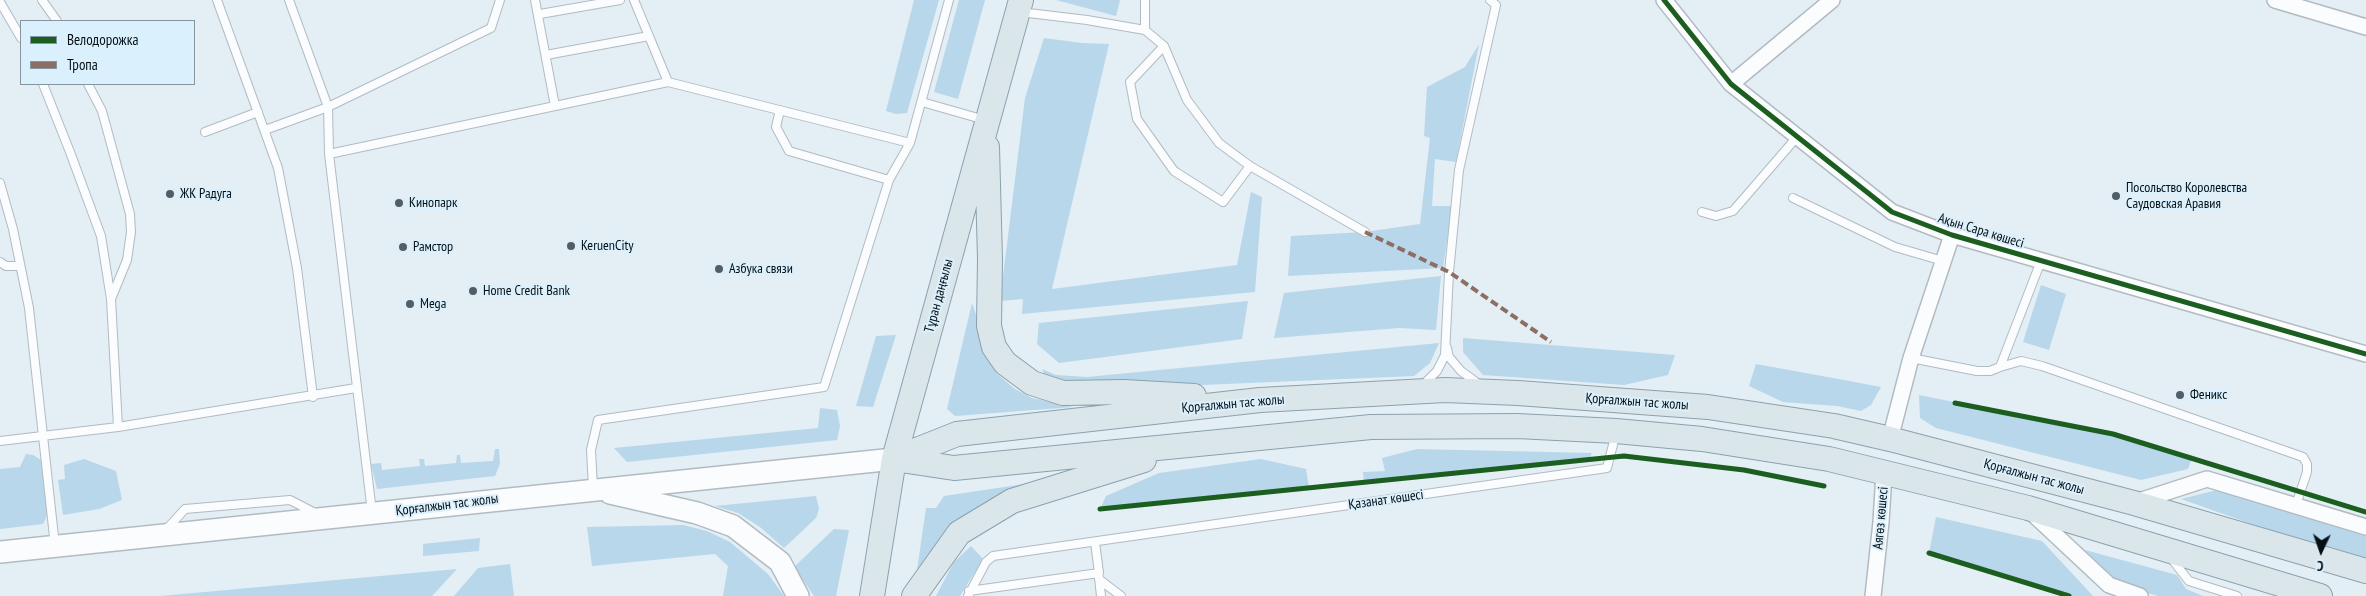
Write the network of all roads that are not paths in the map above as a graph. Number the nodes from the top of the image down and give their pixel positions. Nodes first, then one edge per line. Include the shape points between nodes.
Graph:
1 (42, 0) edge
2 (217, 0) edge
3 (289, 0) edge
4 (500, 0) edge
5 (535, 0) edge
6 (620, 0) edge
7 (634, 0) edge
8 (949, 0) edge
9 (1145, 0) edge
10 (1490, 0) edge
11 (1664, 0) edge
12 (1832, 0) edge
13 (2275, 0) edge
14 (0, 2) edge
15 (1019, 6) edge
16 (540, 14) junction
17 (56, 20) edge
18 (2366, 27) edge
19 (1145, 30) junction
20 (20, 36) edge
21 (649, 36) junction
22 (1164, 46) junction
23 (546, 54) junction
24 (668, 82) junction
25 (1731, 84) junction
26 (43, 85) edge
27 (89, 85) edge
28 (922, 102) junction
29 (555, 106) junction
30 (328, 107) junction
31 (780, 110) junction
32 (258, 112) junction
33 (986, 121) junction
34 (265, 130) junction
35 (205, 132) dead end
36 (1798, 137) junction
37 (910, 143) junction
38 (329, 154) junction
39 (1250, 166) junction
40 (890, 180) junction
41 (0, 183) edge
42 (1793, 198) dead end
43 (1702, 212) dead end
44 (1365, 232) dead end
45 (1952, 235) junction
46 (1943, 261) junction
47 (2042, 261) junction
48 (0, 262) edge
49 (20, 266) junction
50 (110, 299) junction
51 (1446, 341) junction
52 (2366, 354) edge
53 (1911, 358) junction
54 (2000, 367) junction
55 (356, 388) junction
56 (1410, 392) junction
57 (1494, 392) junction
58 (313, 397) junction
59 (1260, 400) junction
60 (118, 427) junction
61 (1616, 431) junction
62 (42, 436) junction
63 (1890, 439) junction
64 (0, 440) edge
65 (1194, 444) junction
66 (894, 459) junction
67 (1884, 473) junction
68 (593, 489) junction
69 (2134, 503) junction
70 (2296, 505) junction
71 (2028, 508) junction
72 (372, 514) junction
73 (2366, 527) edge
74 (1095, 542) junction
75 (55, 546) junction
76 (2163, 549) junction
77 (0, 552) edge
78 (2366, 572) edge
79 (1099, 577) junction
80 (968, 594) edge
81 (798, 596) edge
82 (872, 596) edge
83 (914, 596) edge
84 (1101, 596) edge
85 (1121, 596) edge
86 (1873, 596) edge
87 (2140, 596) edge
88 (2237, 596) edge
89 (2320, 596) edge

1 - 17 lane
2 - 32 lane
3 - 30 lane
4 - 30 lane via 491,28
5 - 16 lane
6 - 16 lane
7 - 21 lane
8 - 28 lane
9 - 19 lane
10 - 51 lane via 1496,4 1459,170
11 - 25 street, Ақын Сара көшесі
12 - 25 street
13 - 18 street
14 - 20 lane
15 - 19 lane
15 - 33 main road, Тұран даңғылы
16 - 23 lane
19 - 22 lane
21 - 23 lane
21 - 24 lane
22 - 39 lane via 1187,100 1219,143
22 - 39 lane via 1130,82 1136,119 1174,171 1223,202
23 - 29 lane
24 - 29 lane
24 - 31 lane
25 - 36 street, Ақын Сара көшесі
26 - 50 lane via 101,236
27 - 50 lane via 102,111 130,214 127,260
28 - 33 lane
28 - 37 lane
29 - 38 lane
30 - 34 lane
30 - 38 lane
31 - 37 lane
31 - 40 lane via 776,127 789,151
32 - 34 lane
32 - 35 lane
33 - 59 main road via 989,326 994,346 1005,363 1032,383 1063,393 1124,392
33 - 66 main road, Тұран даңғылы
34 - 58 lane via 278,168 297,268
36 - 43 lane via 1733,211 1716,216
36 - 45 street, Ақын Сара көшесі via 1892,212
37 - 40 lane
38 - 55 lane
39 - 44 lane
40 - 68 lane via 824,387 598,420 591,450
41 - 49 lane
42 - 46 lane via 1895,247
45 - 46 street
45 - 47 street, Ақын Сара көшесі
46 - 53 street
47 - 52 street, Ақын Сара көшесі
47 - 54 lane
48 - 49 lane via 6,266
49 - 62 lane via 29,308
50 - 60 lane
51 - 56 lane via 1445,355 1437,372
51 - 57 lane via 1449,357 1461,371
53 - 54 lane via 1977,370 1990,371
53 - 63 street
54 - 70 lane via 2021,361 2042,366 2304,457 2307,472
55 - 58 lane
55 - 72 lane
56 - 57 main road, Қорғалжын тас жолы
56 - 59 main road, Қорғалжын тас жолы
57 - 63 main road, Қорғалжын тас жолы via 1708,407 1834,426
58 - 60 lane
59 - 66 main road, Қорғалжын тас жолы via 957,434
60 - 62 lane
61 - 65 main road, Қорғалжын тас жолы via 1517,426 1371,427
61 - 67 main road, Қорғалжын тас жолы via 1758,447 1829,459
61 - 74 lane, Қазанат көшесі via 1607,468
62 - 64 lane
62 - 75 lane
63 - 67 main road, Аягөз көшесі
63 - 69 main road, Қорғалжын тас жолы
65 - 66 main road, Қорғалжын тас жолы via 954,468
65 - 83 main road via 1012,501 959,533
66 - 68 main road, Қорғалжын тас жолы
66 - 82 main road, Тұран даңғылы
67 - 71 main road, Қорғалжын тас жолы
67 - 86 street, Аягөз көшесі
68 - 72 main road, Қорғалжын тас жолы
68 - 81 main road via 697,513 732,526 780,562
69 - 70 street via 2207,479
69 - 78 main road, Қорғалжын тас жолы
70 - 73 street
71 - 76 main road, Қорғалжын тас жолы
71 - 87 street via 2109,585
72 - 75 main road, Қорғалжын тас жолы
74 - 79 lane
74 - 80 lane via 994,556 986,562
75 - 77 main road, Қорғалжын тас жолы
76 - 88 lane via 2189,581
76 - 89 main road, Қорғалжын тас жолы
79 - 80 lane
79 - 84 lane
79 - 85 lane

